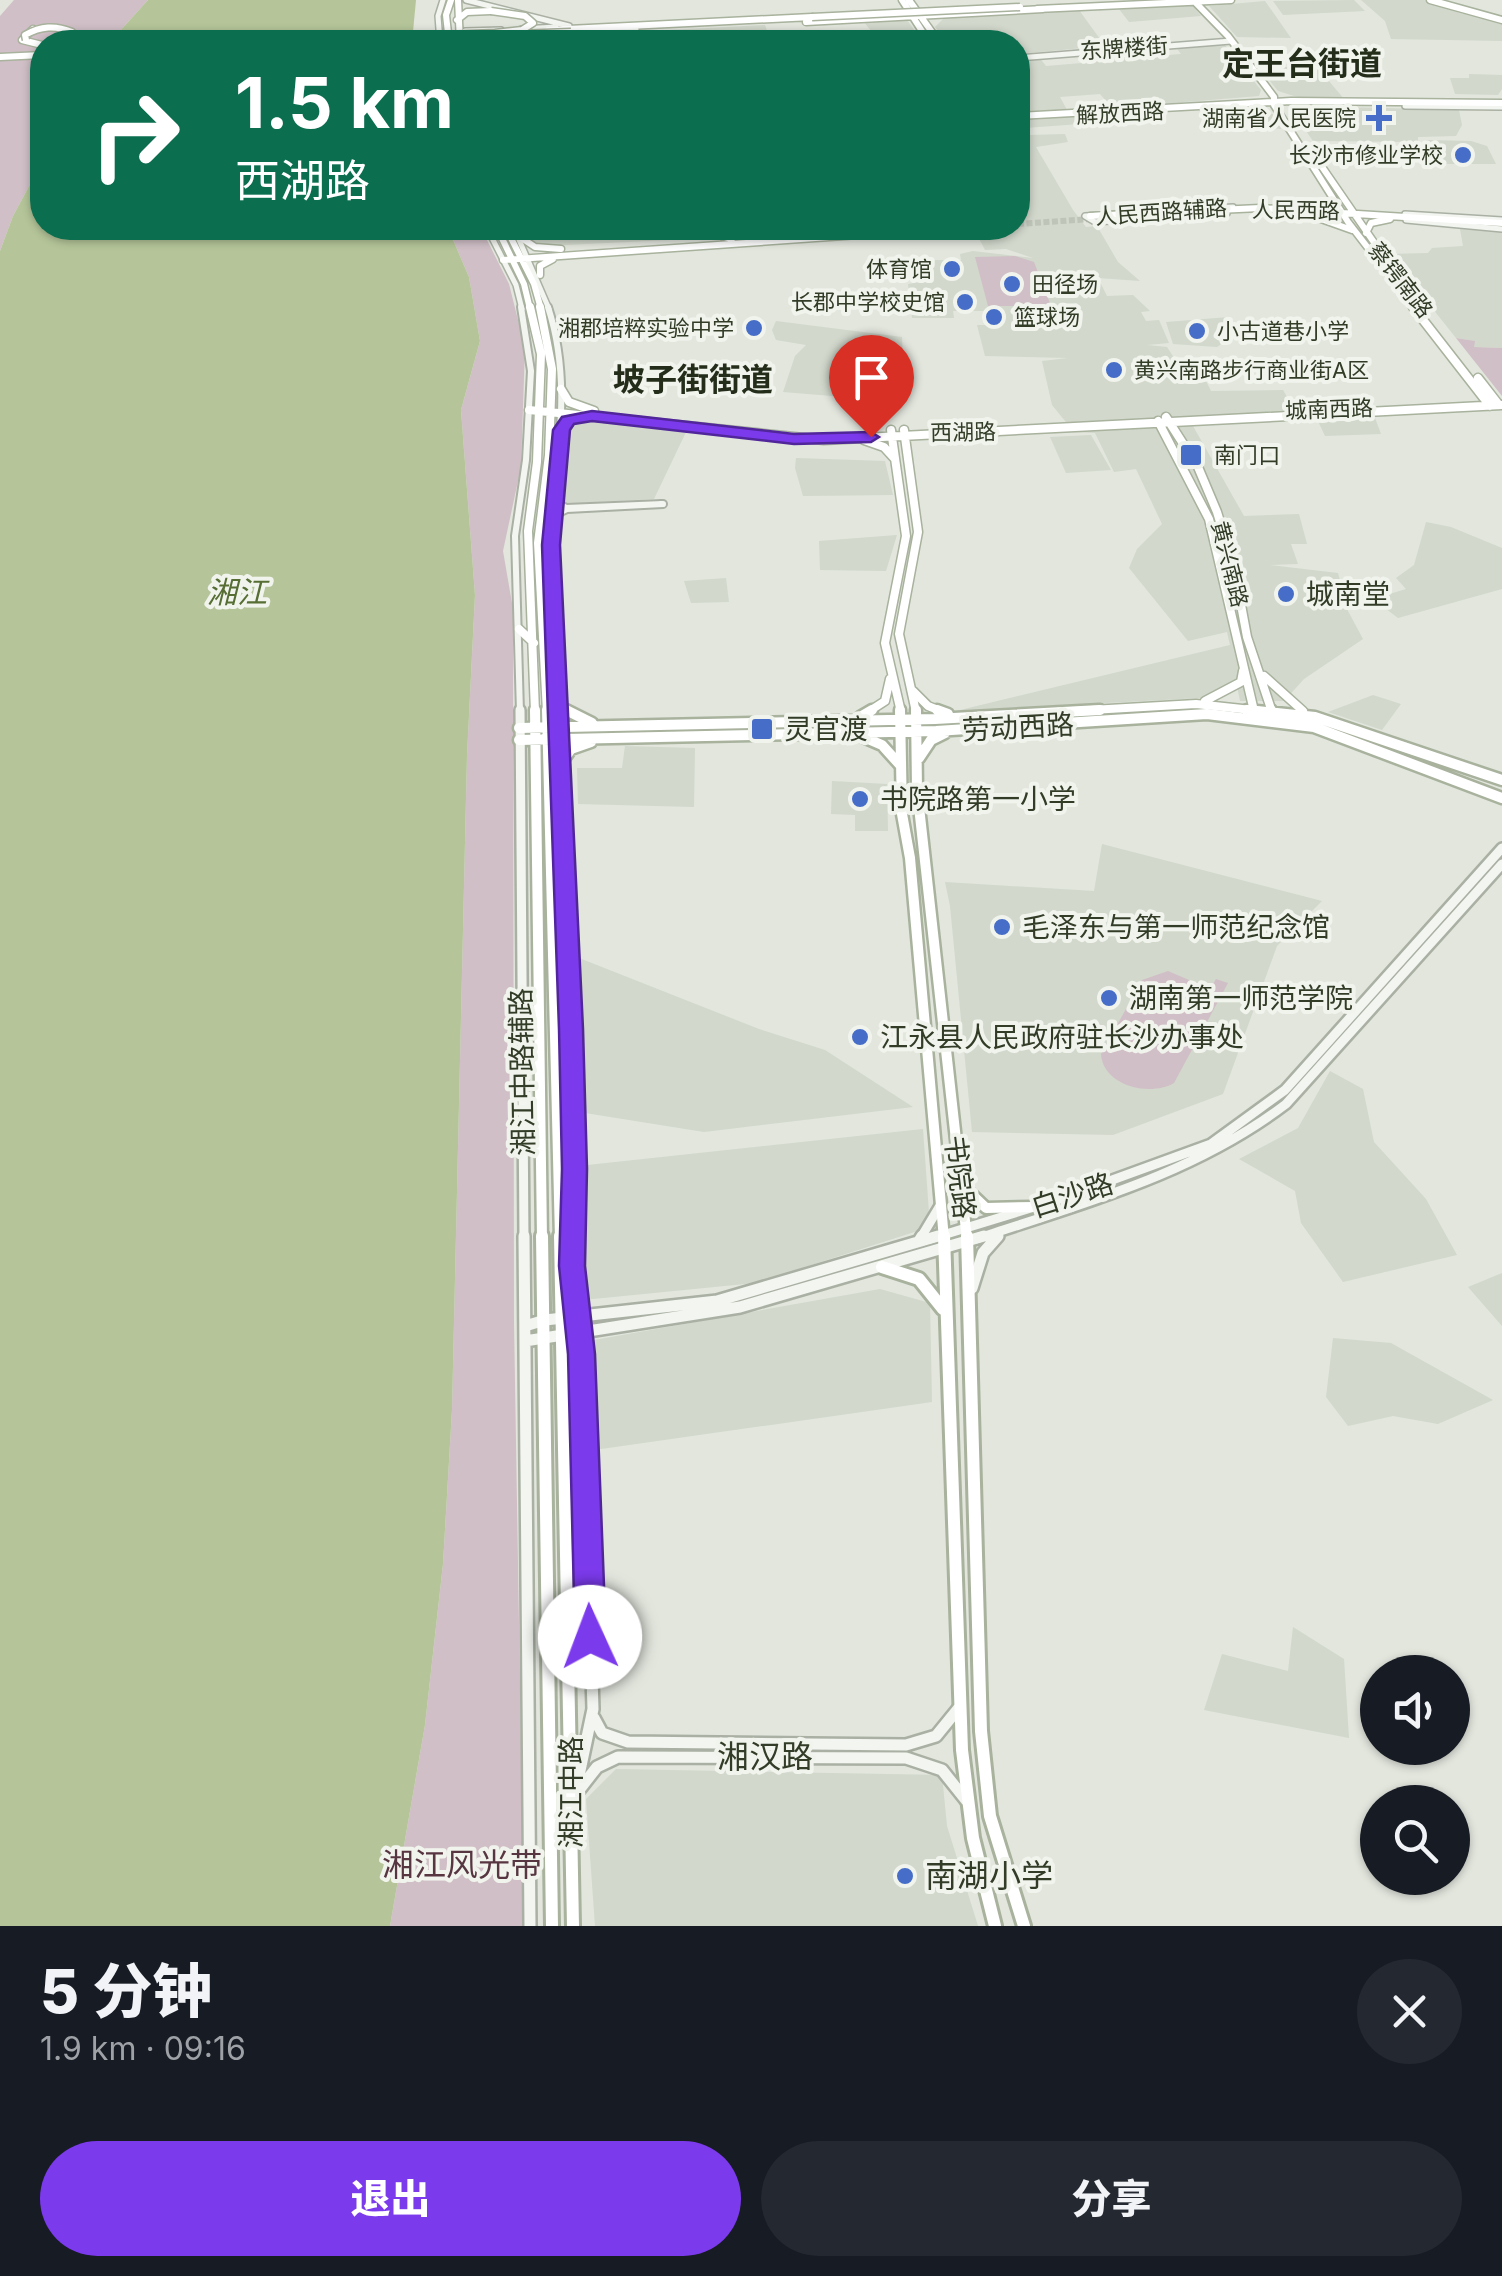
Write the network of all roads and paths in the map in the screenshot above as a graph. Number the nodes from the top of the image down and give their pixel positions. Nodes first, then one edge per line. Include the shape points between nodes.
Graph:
1 (447, 0) edge
2 (462, 0) edge
3 (905, 0) edge
4 (1146, 0) edge
5 (1231, 0) edge
6 (1432, 0) edge
7 (1183, 2) edge
8 (1195, 2) edge
9 (1042, 7) junction
10 (491, 11) junction
11 (916, 13) junction
12 (794, 19) junction
13 (1502, 19) edge
14 (457, 20) junction
15 (635, 27) junction
16 (62, 28) dead end
17 (34, 30) edge
18 (66, 30) edge
19 (71, 30) edge
20 (439, 30) edge
21 (448, 30) edge
22 (461, 30) edge
23 (465, 30) edge
24 (515, 30) edge
25 (570, 30) junction
26 (924, 30) edge
27 (929, 30) edge
28 (1231, 41) junction
29 (30, 57) edge
30 (1030, 57) edge
31 (0, 58) edge
32 (1267, 89) junction
33 (1273, 102) junction
34 (1238, 104) junction
35 (1301, 104) junction
36 (1404, 104) junction
37 (1502, 106) edge
38 (1030, 116) edge
39 (1030, 116) edge
40 (1284, 116) junction
41 (1330, 192) junction
42 (1341, 195) junction
43 (1260, 208) junction
44 (1301, 211) junction
45 (1227, 212) junction
46 (1348, 214) junction
47 (1393, 217) junction
48 (1406, 217) junction
49 (1502, 225) edge
50 (1354, 232) junction
51 (1366, 234) junction
52 (499, 240) edge
53 (505, 240) edge
54 (510, 240) edge
55 (517, 240) edge
56 (529, 240) edge
57 (677, 240) edge
58 (693, 240) edge
59 (586, 249) junction
60 (575, 254) junction
61 (516, 256) junction
62 (540, 275) junction
63 (561, 389) junction
64 (1478, 390) junction
65 (1496, 402) edge
66 (1461, 404) junction
67 (545, 409) junction
68 (596, 414) junction
69 (1163, 419) junction
70 (1194, 419) junction
71 (1136, 424) junction
72 (562, 430) junction
73 (1170, 432) junction
74 (900, 435) junction
75 (844, 440) junction
76 (896, 461) junction
77 (554, 502) junction
78 (552, 516) junction
79 (540, 563) junction
80 (554, 574) junction
81 (520, 629) junction
82 (534, 643) junction
83 (1244, 665) junction
84 (1258, 667) junction
85 (890, 673) junction
86 (910, 686) junction
87 (560, 703) junction
88 (1196, 704) junction
89 (1254, 713) junction
90 (1274, 715) junction
91 (1315, 716) junction
92 (974, 717) junction
93 (842, 721) junction
94 (916, 725) junction
95 (612, 726) junction
96 (901, 726) junction
97 (560, 727) junction
98 (960, 730) junction
99 (540, 733) junction
100 (844, 733) junction
101 (519, 734) junction
102 (611, 738) junction
103 (561, 739) junction
104 (562, 762) junction
105 (916, 764) junction
106 (901, 766) junction
107 (1502, 780) edge
108 (1502, 798) edge
109 (1502, 848) edge
110 (1502, 864) edge
111 (962, 1182) junction
112 (942, 1201) junction
113 (1034, 1207) junction
114 (966, 1228) junction
115 (1010, 1228) junction
116 (968, 1242) junction
117 (944, 1243) junction
118 (911, 1246) junction
119 (882, 1268) junction
120 (969, 1300) junction
121 (579, 1316) junction
122 (946, 1316) junction
123 (562, 1318) junction
124 (546, 1320) junction
125 (525, 1326) junction
126 (579, 1334) junction
127 (562, 1336) junction
128 (545, 1338) junction
129 (525, 1341) junction
130 (960, 1707) junction
131 (593, 1709) junction
132 (967, 1803) junction
133 (570, 1811) junction
134 (530, 1926) edge
135 (552, 1926) edge
136 (574, 1926) edge
137 (996, 1926) edge
138 (1024, 1926) edge

1 - 20 street
1 - 21 main road
2 - 10 main road
2 - 14 main road
2 - 25 street via 528,12
3 - 11 main road
4 - 9 main road
5 - 8 main road
6 - 13 main road
7 - 8 main road
7 - 9 main road
8 - 28 main road, 蔡锷南路
9 - 11 main road
9 - 12 main road, bridge
10 - 14 main road
10 - 23 street via 466,16
10 - 24 main road, bridge via 532,22
10 - 25 main road, bridge
11 - 12 main road
11 - 26 main road
11 - 27 main road
12 - 15 main road
14 - 22 main road
15 - 25 street
15 - 25 main road
16 - 18 main road, bridge
17 - 19 main road, bridge
28 - 30 street, 东牌楼街
28 - 32 main road, 蔡锷南路
29 - 31 main road
32 - 33 main road, 蔡锷南路
32 - 34 main road
33 - 34 main road, 解放西路
33 - 35 main road, 解放西路
33 - 36 main road, 解放西路
33 - 40 main road, 蔡锷南路
34 - 38 main road, 解放西路
35 - 36 main road, 解放西路
35 - 40 main road
36 - 37 main road, 解放西路
36 - 37 street, 解放西路
39 - 40 main road, 解放西路 via 1250,106
40 - 41 main road, 蔡锷南路
40 - 42 main road, 蔡锷南路
41 - 44 main road
41 - 46 main road, 蔡锷南路
42 - 46 main road, 蔡锷南路
42 - 47 main road
43 - 44 main road, 人民西路
43 - 45 main road, 人民西路 via 1091,218
43 - 45 street, 人民西路辅路 via 1086,216 1095,222
44 - 45 main road, 人民西路
44 - 46 main road, 人民西路
44 - 50 main road
46 - 47 main road, 人民西路
46 - 50 main road, 蔡锷南路
46 - 51 main road, 蔡锷南路
47 - 48 main road, 人民西路
47 - 51 main road via 1371,223
48 - 49 street
48 - 49 main road, 人民西路
50 - 64 main road, 蔡锷南路
51 - 65 main road, 蔡锷南路
52 - 61 street, 湘江中路辅路
53 - 61 main road, 湘江中路
54 - 61 main road, 湘江中路
55 - 61 street, 湘江中路辅路
56 - 59 main road via 541,248
57 - 60 main road
58 - 59 main road
59 - 61 main road
60 - 61 main road
60 - 62 main road via 543,263
61 - 62 street, 湘江中路辅路
61 - 67 main road, 湘江中路 via 540,340
62 - 63 street, 湘江中路辅路 via 562,348
63 - 67 street, 湘江中路辅路
63 - 68 main road via 574,405
64 - 65 main road, 蔡锷南路
64 - 66 main road
65 - 66 main road, 城南西路
65 - 70 main road, 城南西路
66 - 69 main road, 城南西路
67 - 68 main road, 西湖路
67 - 72 street, 湘江中路辅路
67 - 79 main road, 湘江中路
67 - 81 street, 湘江中路辅路 via 526,460 515,529
67 - 82 main road, 湘江中路 via 528,530
68 - 72 main road via 568,420
68 - 74 main road, 西湖路 via 795,435
68 - 75 main road, 西湖路
69 - 70 main road, 城南西路
69 - 71 main road, 西湖路
69 - 73 main road, 黄兴南路
69 - 74 main road, 西湖路
70 - 73 main road
71 - 73 main road
71 - 74 main road, 西湖路
72 - 77 street, 湘江中路辅路
73 - 83 main road, 黄兴南路 via 1209,519
73 - 84 main road, 黄兴南路 via 1198,467 1217,512
74 - 75 main road, 西湖路
74 - 76 main road, 书院路
74 - 86 main road, 书院路 via 918,522 899,628
75 - 76 main road via 879,444
76 - 85 main road, 书院路 via 906,536 884,634
77 - 78 street, 湘江中路辅路
77 - 78 street via 566,508 662,504 568,509
78 - 80 street, 湘江中路辅路
79 - 80 main road
79 - 99 main road, 湘江中路
80 - 87 street, 湘江中路辅路
81 - 82 main road
81 - 101 street, 湘江中路辅路
82 - 99 main road, 湘江中路
83 - 88 main road via 1241,682
83 - 89 main road, 黄兴南路
84 - 90 main road, 黄兴南路
84 - 91 main road via 1294,706
85 - 93 main road via 882,706
85 - 96 main road, 书院路
86 - 92 main road via 934,709
86 - 94 main road, 书院路
87 - 95 main road via 576,717
87 - 97 street, 湘江中路辅路
88 - 89 main road, 劳动西路
88 - 92 main road, 劳动西路
89 - 90 main road, 劳动西路
89 - 98 main road, 劳动西路
90 - 91 main road, 劳动西路
90 - 108 main road, 劳动西路
91 - 107 main road, 劳动西路
92 - 94 main road, 劳动西路
93 - 95 main road, 劳动西路
93 - 96 main road, 劳动西路
93 - 100 main road via 851,726
94 - 96 main road, 劳动西路
94 - 98 main road, 劳动西路
94 - 105 main road, 书院路
95 - 97 main road, 劳动西路
95 - 102 main road via 606,732
96 - 100 main road, 劳动西路
96 - 106 main road, 书院路
97 - 99 main road, 劳动西路
97 - 103 street, 湘江中路辅路
98 - 105 main road via 930,740
99 - 101 main road, 劳动西路
99 - 103 main road, 劳动西路
99 - 123 main road, 湘江中路
99 - 124 main road, 湘江中路
100 - 102 main road, 劳动西路
100 - 106 main road via 882,746
101 - 125 street, 湘江中路辅路
102 - 103 main road, 劳动西路
102 - 104 main road via 577,746
103 - 104 street, 湘江中路辅路
104 - 121 street, 湘江中路辅路 via 575,1169 571,1235
105 - 111 main road, 书院路
106 - 112 main road, 书院路
109 - 113 street, 白沙路 via 1314,1060 1263,1107 1211,1144
110 - 115 street, 白沙路 via 1286,1104 1252,1133 1150,1182
111 - 113 main road via 985,1210
111 - 114 main road, 书院路
112 - 117 main road, 书院路
112 - 118 street via 924,1239
113 - 114 street, 白沙路
114 - 116 main road, 书院路
114 - 117 street, 白沙路
115 - 116 street, 白沙路
115 - 120 street via 986,1248
116 - 117 street, 白沙路
116 - 120 main road, 书院路
117 - 118 street, 白沙路
117 - 119 street, 白沙路
117 - 122 main road, 书院路
118 - 121 street, 白沙路 via 717,1301
119 - 122 main road via 924,1280
119 - 126 street, 白沙路 via 713,1312
120 - 138 main road, 书院路 via 980,1731 990,1816
121 - 123 street, 白沙路
121 - 126 street, 湘江中路辅路
122 - 130 main road, 书院路
123 - 124 street, 白沙路
123 - 127 main road, 湘江中路
124 - 125 street, 白沙路
124 - 128 main road, 湘江中路
125 - 129 street, 湘江中路辅路
126 - 127 street, 白沙路
126 - 131 street, 湘江中路辅路
127 - 128 street, 白沙路
127 - 133 main road, 湘江中路
128 - 129 street, 白沙路
128 - 135 main road, 湘江中路
129 - 134 street, 湘江中路辅路
130 - 131 street, 湘汉路 via 936,1736 906,1745 628,1742 602,1733
130 - 132 main road, 书院路
131 - 133 street, 湘江中路辅路
132 - 133 street, 湘汉路 via 944,1769 918,1759 618,1756 588,1777
132 - 137 main road, 书院路
133 - 136 main road, 湘江中路

